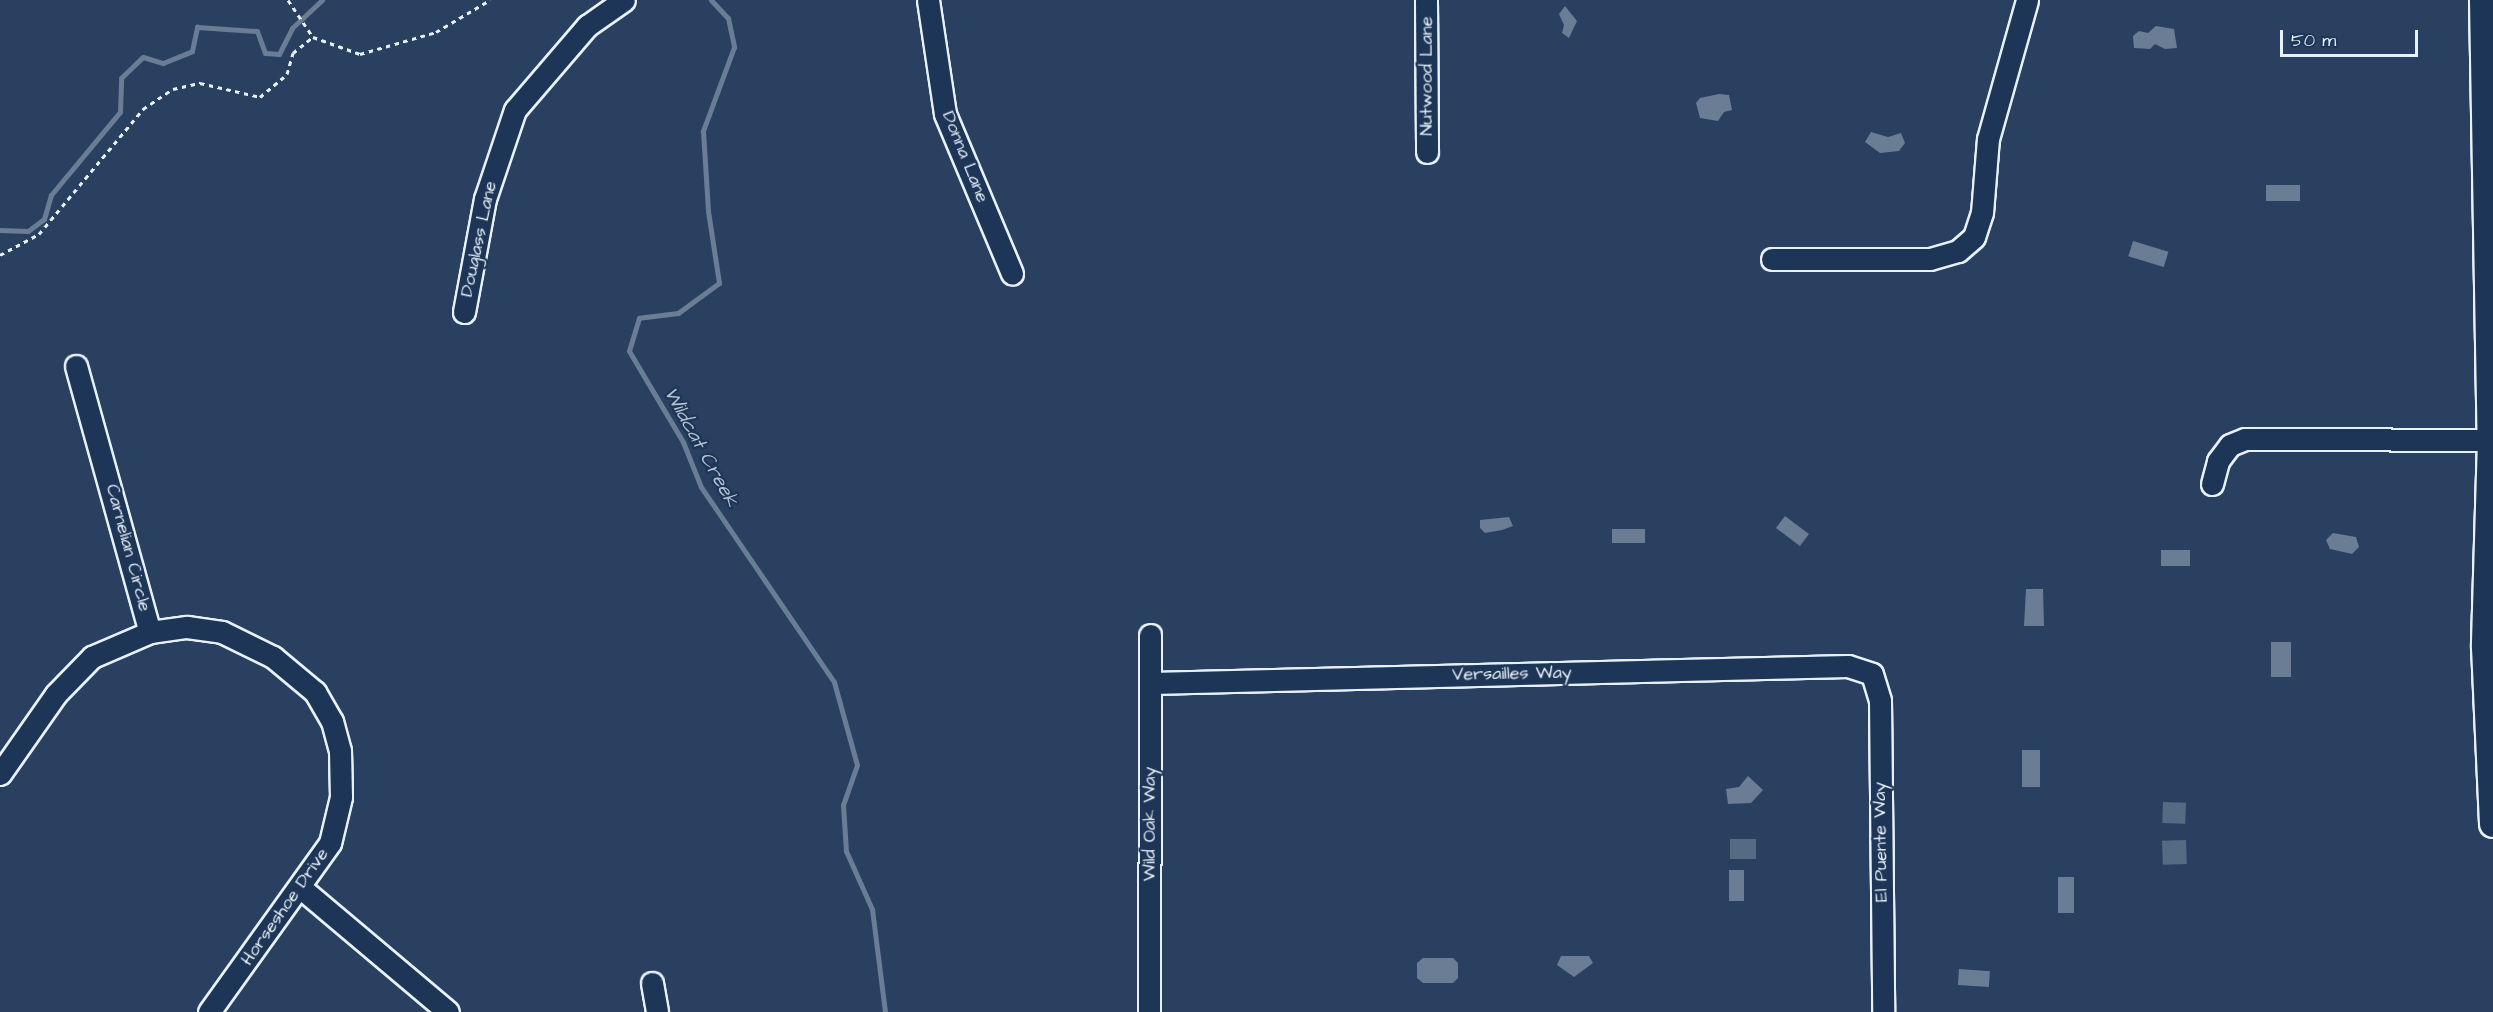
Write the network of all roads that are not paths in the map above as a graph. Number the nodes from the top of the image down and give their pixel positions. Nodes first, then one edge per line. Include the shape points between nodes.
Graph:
1 (624, 0) edge
2 (928, 0) edge
3 (1426, 0) edge
4 (2027, 0) edge
5 (2483, 0) edge
6 (1427, 152) dead end
7 (1772, 260) dead end
8 (1012, 273) dead end
9 (464, 312) dead end
10 (76, 366) dead end
11 (2492, 440) edge
12 (2212, 484) dead end
13 (150, 632) junction
14 (1150, 636) dead end
15 (1872, 674) joint
16 (1151, 683) junction
17 (0, 774) edge
18 (2492, 821) edge
19 (301, 888) junction
20 (652, 982) dead end
21 (209, 1012) edge
22 (448, 1012) edge
23 (657, 1012) edge
24 (1149, 1012) edge
25 (1883, 1012) edge

1 - 9 street, Douglass Lane via 588,26 515,110 485,200
2 - 8 street, Donna Lane via 945,114
3 - 6 street, Nutwood Lane
4 - 7 street via 1988,139 1982,213 1974,237 1958,251 1930,259
5 - 11 main road
10 - 13 street, Carnelian Circle
11 - 12 street via 2245,439 2230,445 2218,461
11 - 18 main road via 2485,647
13 - 17 street, Horseshoe Drive via 92,657 56,694
13 - 19 street, Horseshoe Drive via 187,627 222,632 262,652 315,692 333,721 340,750 340,797 330,843
14 - 16 street, Wild Oak Way
15 - 16 street, Versailles Way via 1848,666
15 - 25 street, El Puente Way via 1880,700
16 - 24 street, Wild Oak Way
19 - 21 street, Horseshoe Drive
19 - 22 street
20 - 23 street

